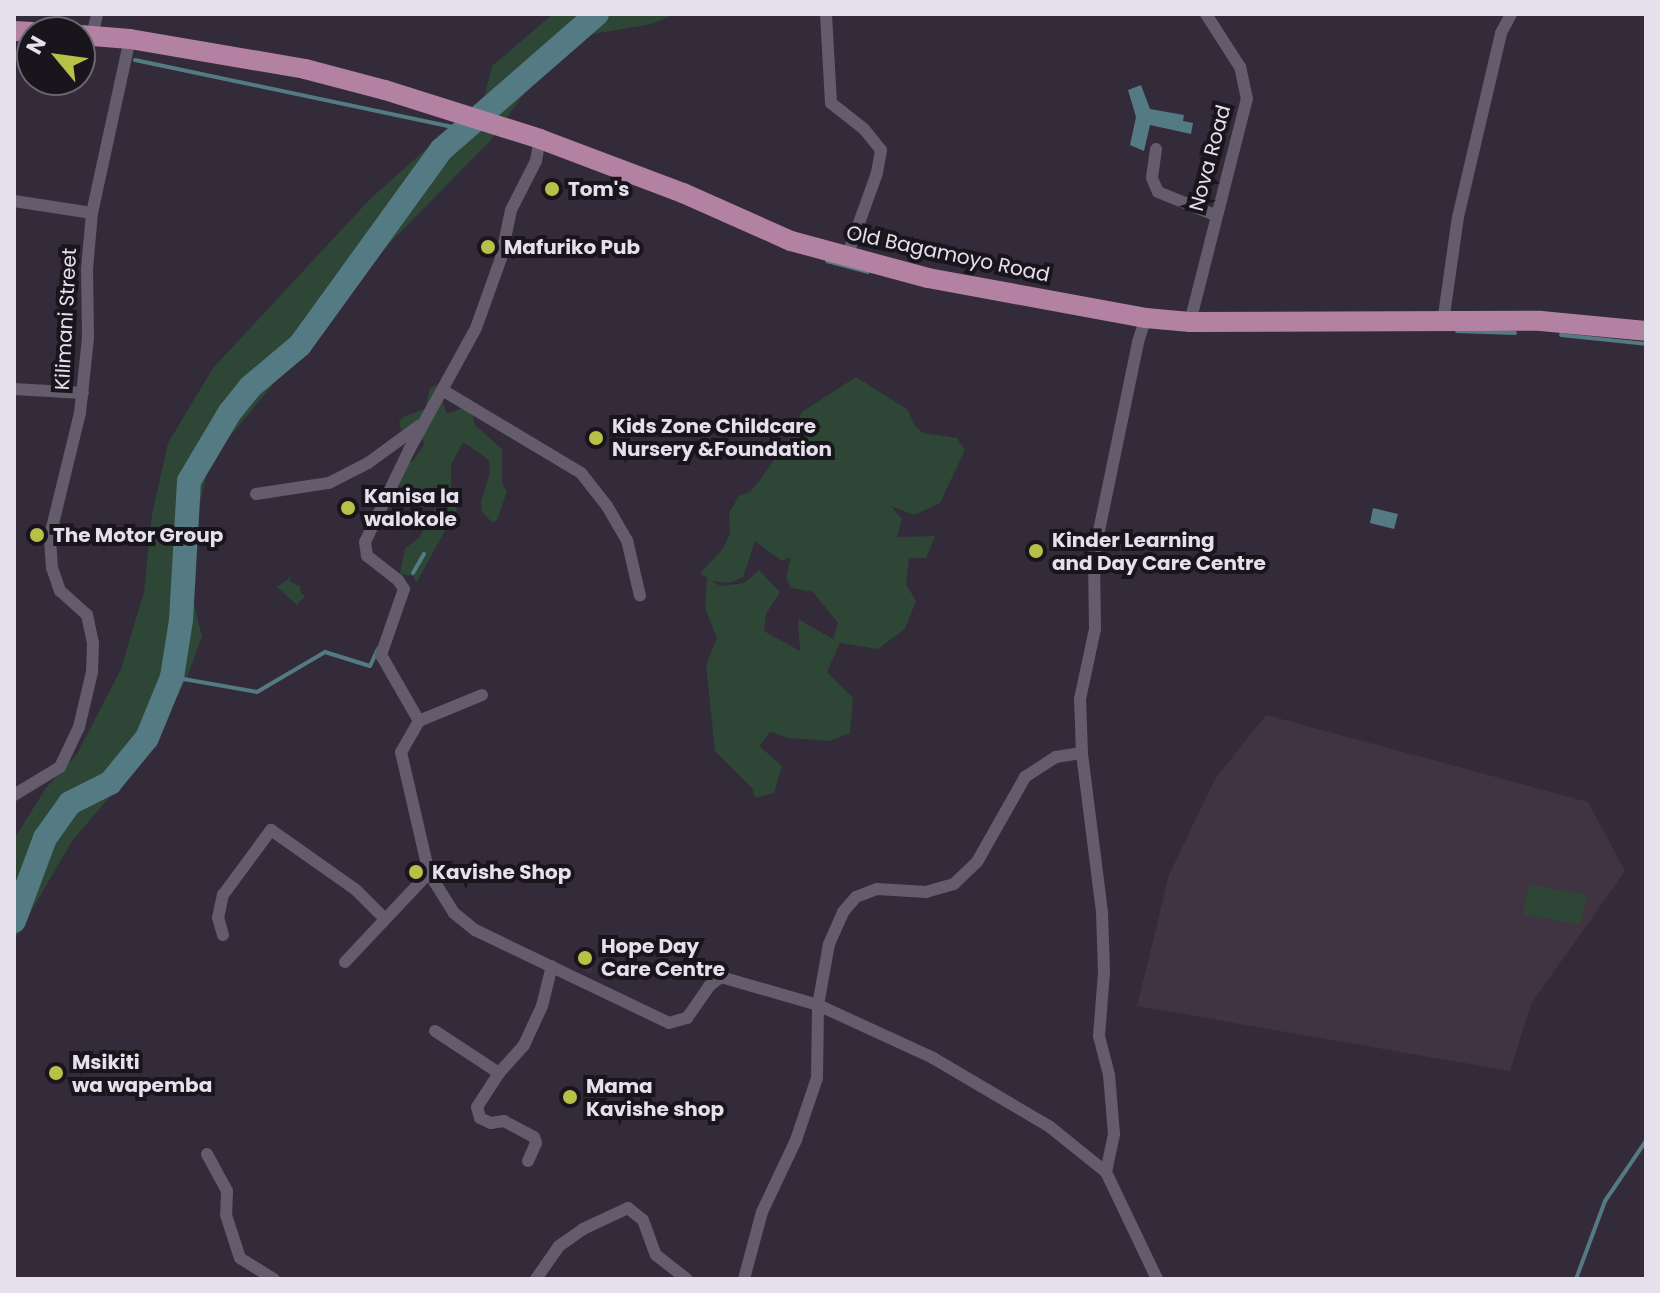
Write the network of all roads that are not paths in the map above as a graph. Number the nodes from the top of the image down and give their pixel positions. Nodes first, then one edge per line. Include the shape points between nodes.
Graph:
1 (826, 14) edge
2 (1206, 14) edge
3 (1511, 14) edge
4 (96, 36) edge
5 (130, 39) junction
6 (540, 139) junction
7 (1156, 149) dead end
8 (14, 201) edge
9 (92, 213) junction
10 (1215, 215) junction
11 (846, 259) junction
12 (1146, 318) junction
13 (1190, 322) junction
14 (1443, 322) junction
15 (1646, 331) edge
16 (14, 389) edge
17 (444, 391) junction
18 (83, 393) junction
19 (425, 421) junction
20 (256, 494) dead end
21 (640, 596) dead end
22 (482, 695) dead end
23 (419, 721) junction
24 (1082, 753) junction
25 (15, 792) edge
26 (429, 873) junction
27 (384, 918) junction
28 (223, 935) dead end
29 (345, 962) dead end
30 (552, 966) junction
31 (818, 1005) junction
32 (435, 1031) dead end
33 (499, 1073) junction
34 (207, 1154) dead end
35 (528, 1161) dead end
36 (1106, 1172) junction
37 (274, 1279) edge
38 (536, 1279) edge
39 (687, 1279) edge
40 (744, 1279) edge
41 (1157, 1279) edge

1 - 11 street via 831,103 881,150
2 - 10 street, Nova Road via 1240,67 1247,99
3 - 14 street via 1501,33 1458,217
4 - 5 main road, Old Bagamoyo Road
5 - 6 main road, Old Bagamoyo Road via 305,69
5 - 9 street, Kilimani Street
6 - 11 main road, Old Bagamoyo Road
6 - 17 street via 536,161 511,210 501,258 476,328
7 - 10 street via 1152,178 1158,192
8 - 9 street
9 - 18 street, Kilimani Street
10 - 13 street, Nova Road
11 - 12 main road, Old Bagamoyo Road
12 - 13 main road, Old Bagamoyo Road
12 - 24 street via 1094,555 1095,629 1080,699
13 - 14 main road, Old Bagamoyo Road
14 - 15 main road, Old Bagamoyo Road via 1566,322
16 - 18 street
17 - 19 street
17 - 21 street via 581,473 627,540
18 - 25 street, Kilimani Street via 50,536 60,591 87,615 92,672 79,727 60,767
19 - 20 street via 339,478
19 - 23 street via 367,533 364,550 404,589 381,655
22 - 23 street
23 - 26 street via 401,752
24 - 31 street via 1056,757 1025,777 977,862 954,884 926,892 877,889 856,897 829,944
24 - 36 street via 1102,912 1099,1036 1114,1134
26 - 27 street
26 - 30 street via 454,913 475,930
27 - 28 street via 356,890 271,830 223,895 218,918
27 - 29 street
30 - 31 street via 669,1023 687,1018 721,977
30 - 33 street via 524,1045
31 - 36 street via 933,1058 1050,1127
31 - 40 street via 817,1078 796,1140 762,1212
32 - 33 street
33 - 35 street via 481,1097 480,1118 504,1121 534,1137
34 - 37 street via 227,1191 226,1215 240,1258
36 - 41 street
38 - 39 street via 559,1246 628,1208 643,1220 656,1255

